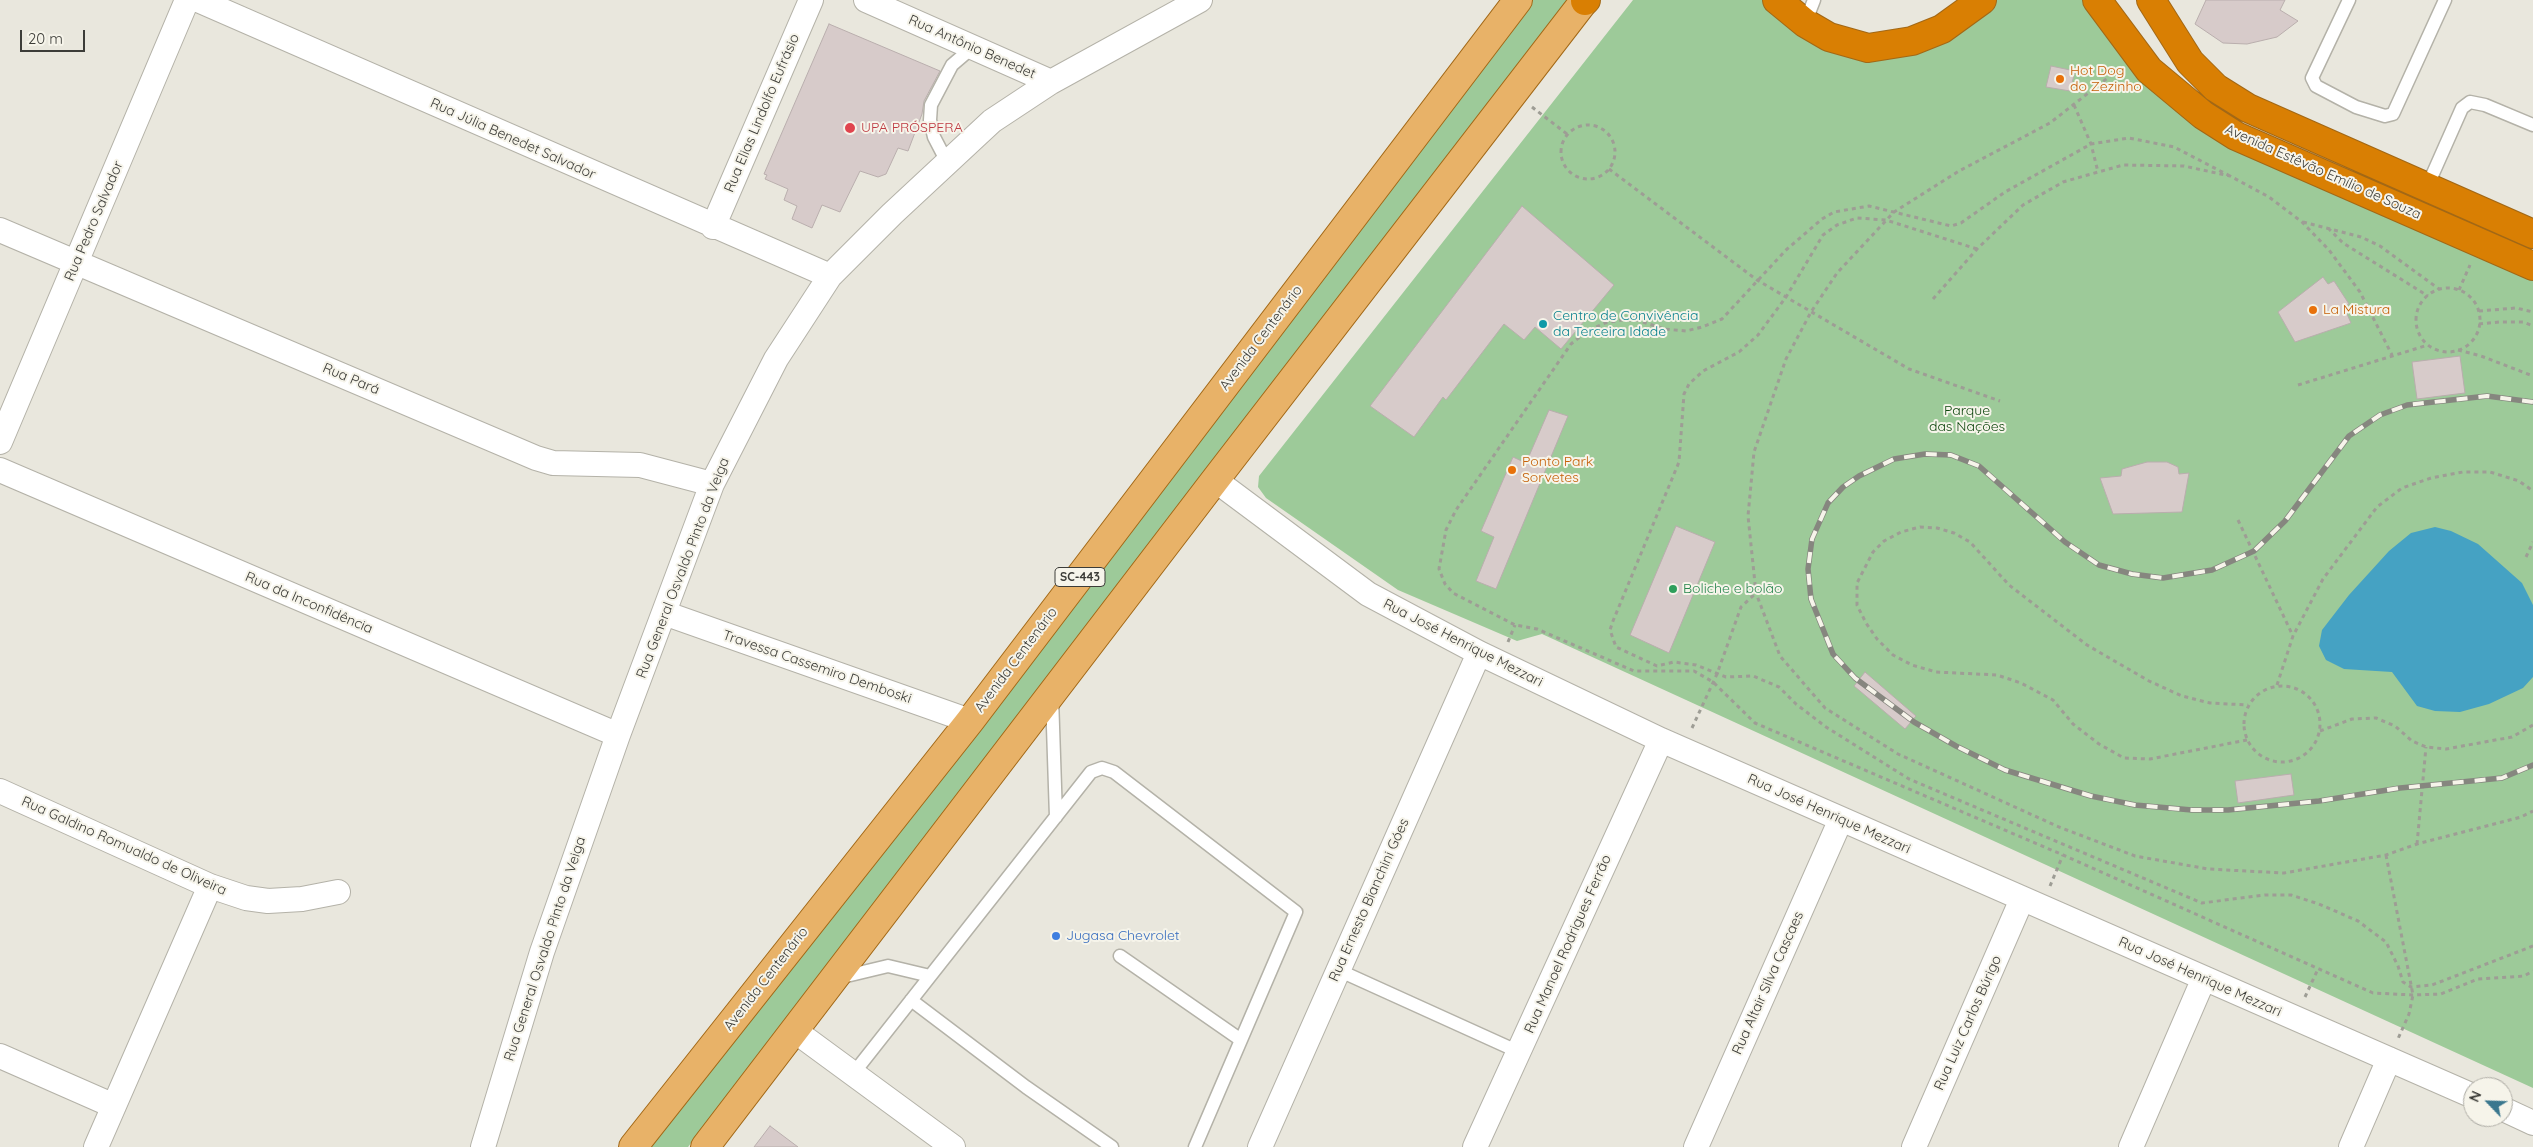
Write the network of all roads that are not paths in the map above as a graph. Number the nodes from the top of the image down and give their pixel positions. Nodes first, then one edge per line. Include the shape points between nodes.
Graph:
1 (187, 0) edge
2 (198, 0) edge
3 (811, 0) edge
4 (866, 0) edge
5 (1200, 0) edge
6 (1518, 0) edge
7 (1585, 0) edge
8 (1777, 0) edge
9 (1982, 0) edge
10 (2097, 0) edge
11 (2151, 0) edge
12 (2349, 0) edge
13 (2445, 0) edge
14 (1810, 11) edge
15 (973, 47) junction
16 (1052, 82) junction
17 (2533, 125) edge
18 (947, 162) junction
19 (2427, 187) junction
20 (713, 227) junction
21 (0, 230) edge
22 (2533, 234) edge
23 (76, 262) junction
24 (2533, 266) edge
25 (830, 276) junction
26 (0, 442) edge
27 (0, 470) edge
28 (1214, 480) junction
29 (712, 484) junction
30 (664, 613) junction
31 (1479, 653) junction
32 (1052, 693) junction
33 (970, 721) junction
34 (618, 735) junction
35 (1671, 745) junction
36 (0, 791) edge
37 (1056, 817) junction
38 (1841, 819) junction
39 (210, 886) junction
40 (338, 892) dead end
41 (2032, 903) junction
42 (1120, 956) dead end
43 (1338, 970) junction
44 (930, 976) junction
45 (2204, 978) junction
46 (834, 980) junction
47 (912, 1000) junction
48 (795, 1030) junction
49 (1241, 1040) junction
50 (1518, 1052) junction
51 (0, 1056) edge
52 (2389, 1059) junction
53 (854, 1074) junction
54 (2463, 1092) edge
55 (114, 1106) junction
56 (2513, 1113) edge
57 (2533, 1122) edge
58 (96, 1147) edge
59 (483, 1147) edge
60 (633, 1147) edge
61 (705, 1147) edge
62 (954, 1147) edge
63 (1112, 1147) edge
64 (1195, 1147) edge
65 (1260, 1147) edge
66 (1475, 1147) edge
67 (1696, 1147) edge
68 (1914, 1147) edge
69 (2131, 1147) edge
70 (2351, 1147) edge

1 - 23 street, Rua Pedro Salvador
2 - 20 street, Rua Júlia Benedet Salvador
3 - 20 street, Rua Elias Lindolfo Eufrásio
4 - 15 street, Rua Antônio Benedet
5 - 16 street, Rua General Osvaldo Pinto da Veiga
6 - 33 main road, Avenida Centenário / SC-443
7 - 28 main road
8 - 14 highway
9 - 14 highway via 1942,29 1912,42 1868,48 1829,37
10 - 24 highway, Avenida Estêvão Emílio de Souza via 2149,70 2203,115 2236,136
11 - 19 highway, Avenida Estêvão Emílio de Souza via 2190,62 2216,88 2248,108
12 - 13 lane via 2312,78 2316,86 2356,107 2385,116 2393,114
15 - 16 street, Rua Antônio Benedet
15 - 18 lane via 952,65 931,105 934,137
16 - 18 street, Rua General Osvaldo Pinto da Veiga via 992,122
17 - 19 lane via 2470,102 2462,108
18 - 25 street, Rua General Osvaldo Pinto da Veiga
19 - 22 highway, Avenida Estêvão Emílio de Souza
20 - 25 street, Rua Júlia Benedet Salvador
21 - 23 street, Rua Pará
23 - 26 street, Rua Pedro Salvador
23 - 29 street, Rua Pará via 536,458 553,463 640,465
25 - 29 street, Rua General Osvaldo Pinto da Veiga via 776,359
27 - 34 street, Rua da Inconfidência
28 - 31 street, Rua José Henrique Mezzari via 1368,594
28 - 32 main road
29 - 30 street, Rua General Osvaldo Pinto da Veiga
30 - 33 street, Travessa Cassemiro Demboski
30 - 34 street, Rua General Osvaldo Pinto da Veiga
31 - 35 street, Rua José Henrique Mezzari
31 - 43 street, Rua Ernesto Bianchini Góes
32 - 37 lane
32 - 46 main road
33 - 60 main road, Avenida Centenário / SC-443
34 - 59 street, Rua General Osvaldo Pinto da Veiga via 542,952
35 - 38 street, Rua José Henrique Mezzari
35 - 50 street, Rua Manoel Rodrigues Ferrão
36 - 39 street, Rua Galdino Romualdo de Oliveira
37 - 44 lane
37 - 49 lane via 1091,772 1102,768 1114,772 1296,912
38 - 41 street, Rua José Henrique Mezzari
38 - 67 street, Rua Altair Silva Cascaes
39 - 40 street, Rua Galdino Romualdo de Oliveira via 246,898 268,901
39 - 55 street
41 - 45 street, Rua José Henrique Mezzari
41 - 68 street, Rua Luiz Carlos Búrigo
42 - 49 lane
43 - 50 lane
43 - 65 street, Rua Ernesto Bianchini Góes
44 - 46 lane via 888,966
44 - 47 lane
45 - 52 street, Rua José Henrique Mezzari
45 - 69 street
46 - 48 main road
47 - 53 lane
47 - 63 lane via 1026,1087
48 - 53 street
48 - 61 main road
49 - 64 lane
50 - 66 street, Rua Manoel Rodrigues Ferrão
51 - 55 street
52 - 54 street, Rua José Henrique Mezzari
52 - 70 street
53 - 62 street
55 - 58 street
56 - 57 street

